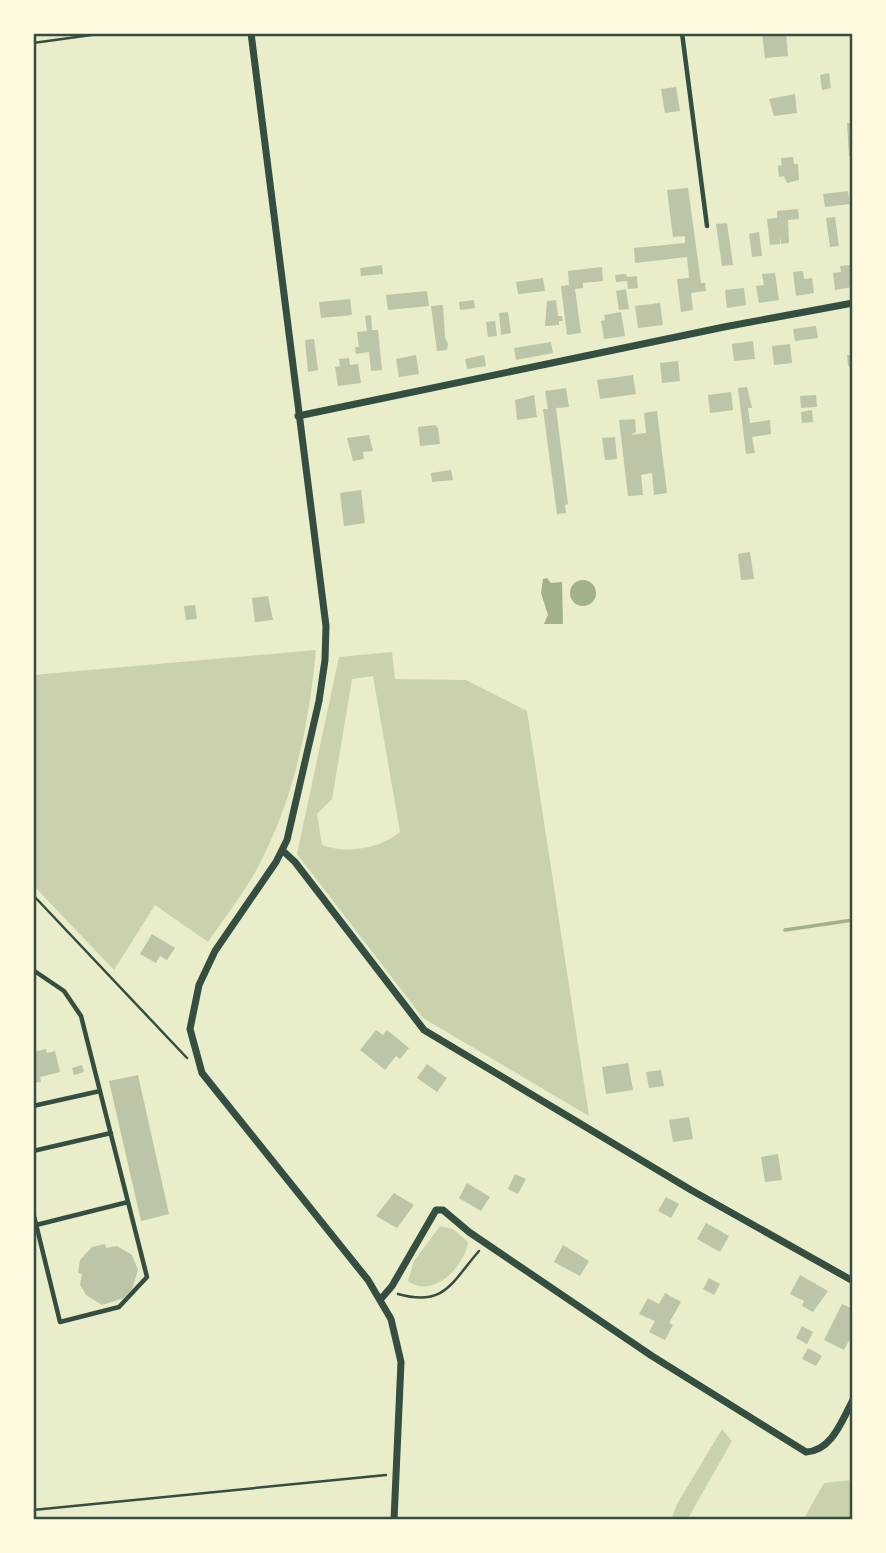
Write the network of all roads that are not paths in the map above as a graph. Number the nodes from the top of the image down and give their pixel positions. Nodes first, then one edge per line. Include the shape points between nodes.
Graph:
1 (251, 33) edge
2 (682, 33) edge
3 (707, 226) dead end
4 (853, 303) edge
5 (298, 416) junction
6 (282, 850) junction
7 (33, 970) edge
8 (100, 1091) junction
9 (33, 1106) edge
10 (111, 1133) junction
11 (33, 1151) edge
12 (128, 1202) junction
13 (33, 1212) edge
14 (36, 1225) junction
15 (853, 1282) edge
16 (380, 1300) junction
17 (853, 1400) edge
18 (394, 1520) edge

1 - 5 street
2 - 3 lane
4 - 5 street
5 - 6 street via 326,626 325,660 301,788
6 - 15 street via 424,1030
6 - 16 street via 215,951 200,985 191,1029 202,1073
7 - 8 lane via 64,991 81,1016
8 - 9 lane
8 - 10 lane
10 - 11 lane
10 - 12 lane
12 - 14 lane
12 - 14 lane via 147,1277 119,1307 60,1322
13 - 14 lane
16 - 17 street via 436,1210 443,1210 652,1356 806,1452 818,1452 825,1446
16 - 18 street via 391,1319 401,1362

